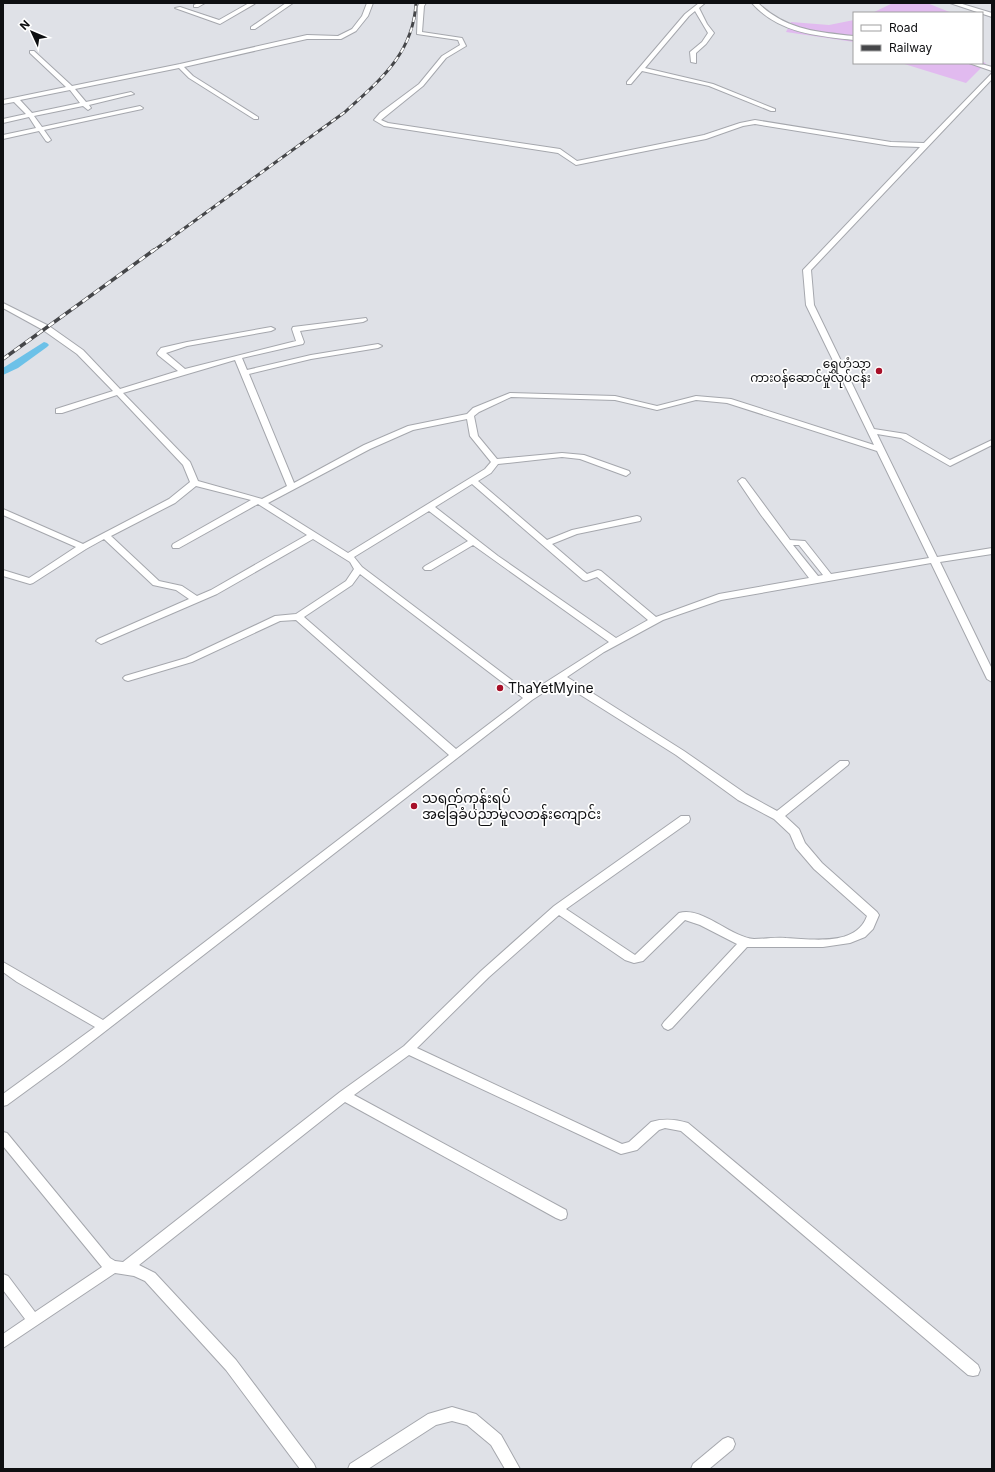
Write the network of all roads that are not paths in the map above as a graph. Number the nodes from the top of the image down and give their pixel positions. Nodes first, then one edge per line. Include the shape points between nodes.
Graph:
1 (202, 3) edge
2 (253, 3) edge
3 (290, 3) edge
4 (370, 3) edge
5 (423, 3) edge
6 (754, 3) edge
7 (952, 3) edge
8 (697, 5) edge
9 (196, 6) dead end
10 (178, 8) dead end
11 (982, 12) edge
12 (253, 28) dead end
13 (853, 38) edge
14 (32, 52) dead end
15 (694, 62) dead end
16 (975, 64) edge
17 (180, 66) junction
18 (641, 69) junction
19 (992, 69) edge
20 (992, 75) edge
21 (629, 83) dead end
22 (71, 88) junction
23 (130, 94) dead end
24 (16, 100) junction
25 (3, 102) edge
26 (85, 104) junction
27 (140, 108) dead end
28 (773, 110) dead end
29 (30, 115) junction
30 (94, 117) junction
31 (256, 118) dead end
32 (3, 121) edge
33 (40, 129) junction
34 (3, 137) edge
35 (48, 140) dead end
36 (925, 145) junction
37 (3, 304) edge
38 (363, 320) dead end
39 (271, 329) dead end
40 (378, 346) dead end
41 (238, 357) junction
42 (184, 372) junction
43 (244, 373) junction
44 (118, 392) junction
45 (59, 411) dead end
46 (470, 416) junction
47 (872, 431) junction
48 (992, 442) edge
49 (881, 450) junction
50 (495, 462) junction
51 (626, 473) dead end
52 (472, 480) junction
53 (742, 481) dead end
54 (194, 483) junction
55 (291, 487) junction
56 (260, 502) junction
57 (429, 507) junction
58 (3, 512) edge
59 (636, 519) dead end
60 (313, 535) junction
61 (106, 536) junction
62 (474, 541) junction
63 (546, 543) junction
64 (788, 543) junction
65 (176, 546) dead end
66 (84, 547) junction
67 (992, 551) edge
68 (347, 556) junction
69 (934, 559) junction
70 (428, 568) dead end
71 (359, 569) junction
72 (3, 573) edge
73 (829, 577) junction
74 (815, 579) junction
75 (196, 600) junction
76 (298, 617) junction
77 (655, 621) junction
78 (101, 641) dead end
79 (616, 642) junction
80 (128, 678) dead end
81 (561, 678) junction
82 (992, 679) edge
83 (529, 698) junction
84 (456, 754) junction
85 (844, 763) dead end
86 (778, 816) junction
87 (685, 819) dead end
88 (558, 909) junction
89 (745, 942) junction
90 (3, 966) edge
91 (668, 1025) dead end
92 (103, 1026) junction
93 (408, 1049) junction
94 (344, 1096) junction
95 (3, 1101) edge
96 (3, 1137) edge
97 (561, 1214) dead end
98 (119, 1268) junction
99 (3, 1280) edge
100 (34, 1321) junction
101 (3, 1342) edge
102 (973, 1370) dead end
103 (728, 1444) dead end
104 (309, 1469) edge
105 (355, 1469) edge
106 (512, 1469) edge
107 (698, 1469) edge

1 - 9 street
2 - 10 street via 220,22
3 - 12 street
4 - 17 street via 365,16 354,30 338,38 307,37
5 - 36 street via 419,33 460,39 463,46 444,57 421,85 376,120 386,125 560,151 576,163 706,137 755,122 891,144
6 - 13 street via 776,22 811,34
7 - 11 street
8 - 15 street via 704,24 711,33 693,52
8 - 18 street
14 - 22 street
16 - 19 street
17 - 22 street
17 - 31 street via 191,77
18 - 21 street
18 - 28 street via 711,85
20 - 36 street
22 - 24 street
22 - 26 street
23 - 26 street
24 - 25 street
24 - 29 street
26 - 29 street
26 - 30 street
27 - 30 street
29 - 32 street
29 - 33 street
30 - 33 street
33 - 34 street
33 - 35 street
36 - 47 street via 807,270 810,305
37 - 44 street via 46,328 80,352
38 - 41 street via 296,329 300,342
39 - 42 street via 186,344 161,353
40 - 43 street via 296,359
41 - 42 street
41 - 43 street
42 - 44 street
43 - 55 street
44 - 45 street
44 - 54 street via 187,464
46 - 49 street via 476,410 510,395 615,398 657,408 696,398 728,401
46 - 50 street via 474,436
46 - 55 street via 411,428 367,447
47 - 48 street via 903,436 950,463
47 - 49 street
49 - 69 street
50 - 51 street via 562,455 581,457
50 - 52 street via 488,471
52 - 57 street
52 - 63 street
53 - 64 street
54 - 56 street
54 - 61 street via 172,501
55 - 56 street
56 - 60 street
56 - 65 street
57 - 62 street
57 - 68 street
58 - 66 street
59 - 63 street via 575,532
60 - 68 street
60 - 75 street
61 - 66 street
61 - 75 street via 156,583 178,588
62 - 70 street
62 - 79 street
63 - 77 street via 586,578 598,572
64 - 73 street via 802,543
64 - 74 street
66 - 72 street via 30,581
67 - 69 street
68 - 71 street
69 - 73 street
69 - 82 street
71 - 76 street via 349,583
71 - 83 street
73 - 74 street
74 - 77 street via 720,597
75 - 78 street
76 - 80 street via 278,618 189,660
76 - 84 street
77 - 79 street
79 - 81 street
81 - 83 street
81 - 86 street via 680,753 742,797
83 - 84 street
84 - 92 street
85 - 86 street
86 - 89 street via 795,832 800,845 818,866 869,910 873,915 872,923 855,938 833,943
87 - 88 street
88 - 89 street via 634,959 639,958 683,916 688,915
88 - 93 street via 485,974
89 - 91 street
90 - 92 street
92 - 95 street
93 - 94 street
93 - 102 street via 621,1149 633,1146 654,1126 665,1123 684,1127
94 - 97 street
94 - 98 street
96 - 98 street via 105,1262
98 - 100 street
98 - 104 street via 136,1270 150,1277 231,1365
99 - 100 street
100 - 101 street
103 - 107 street
105 - 106 street via 432,1419 452,1414 471,1419 496,1440

